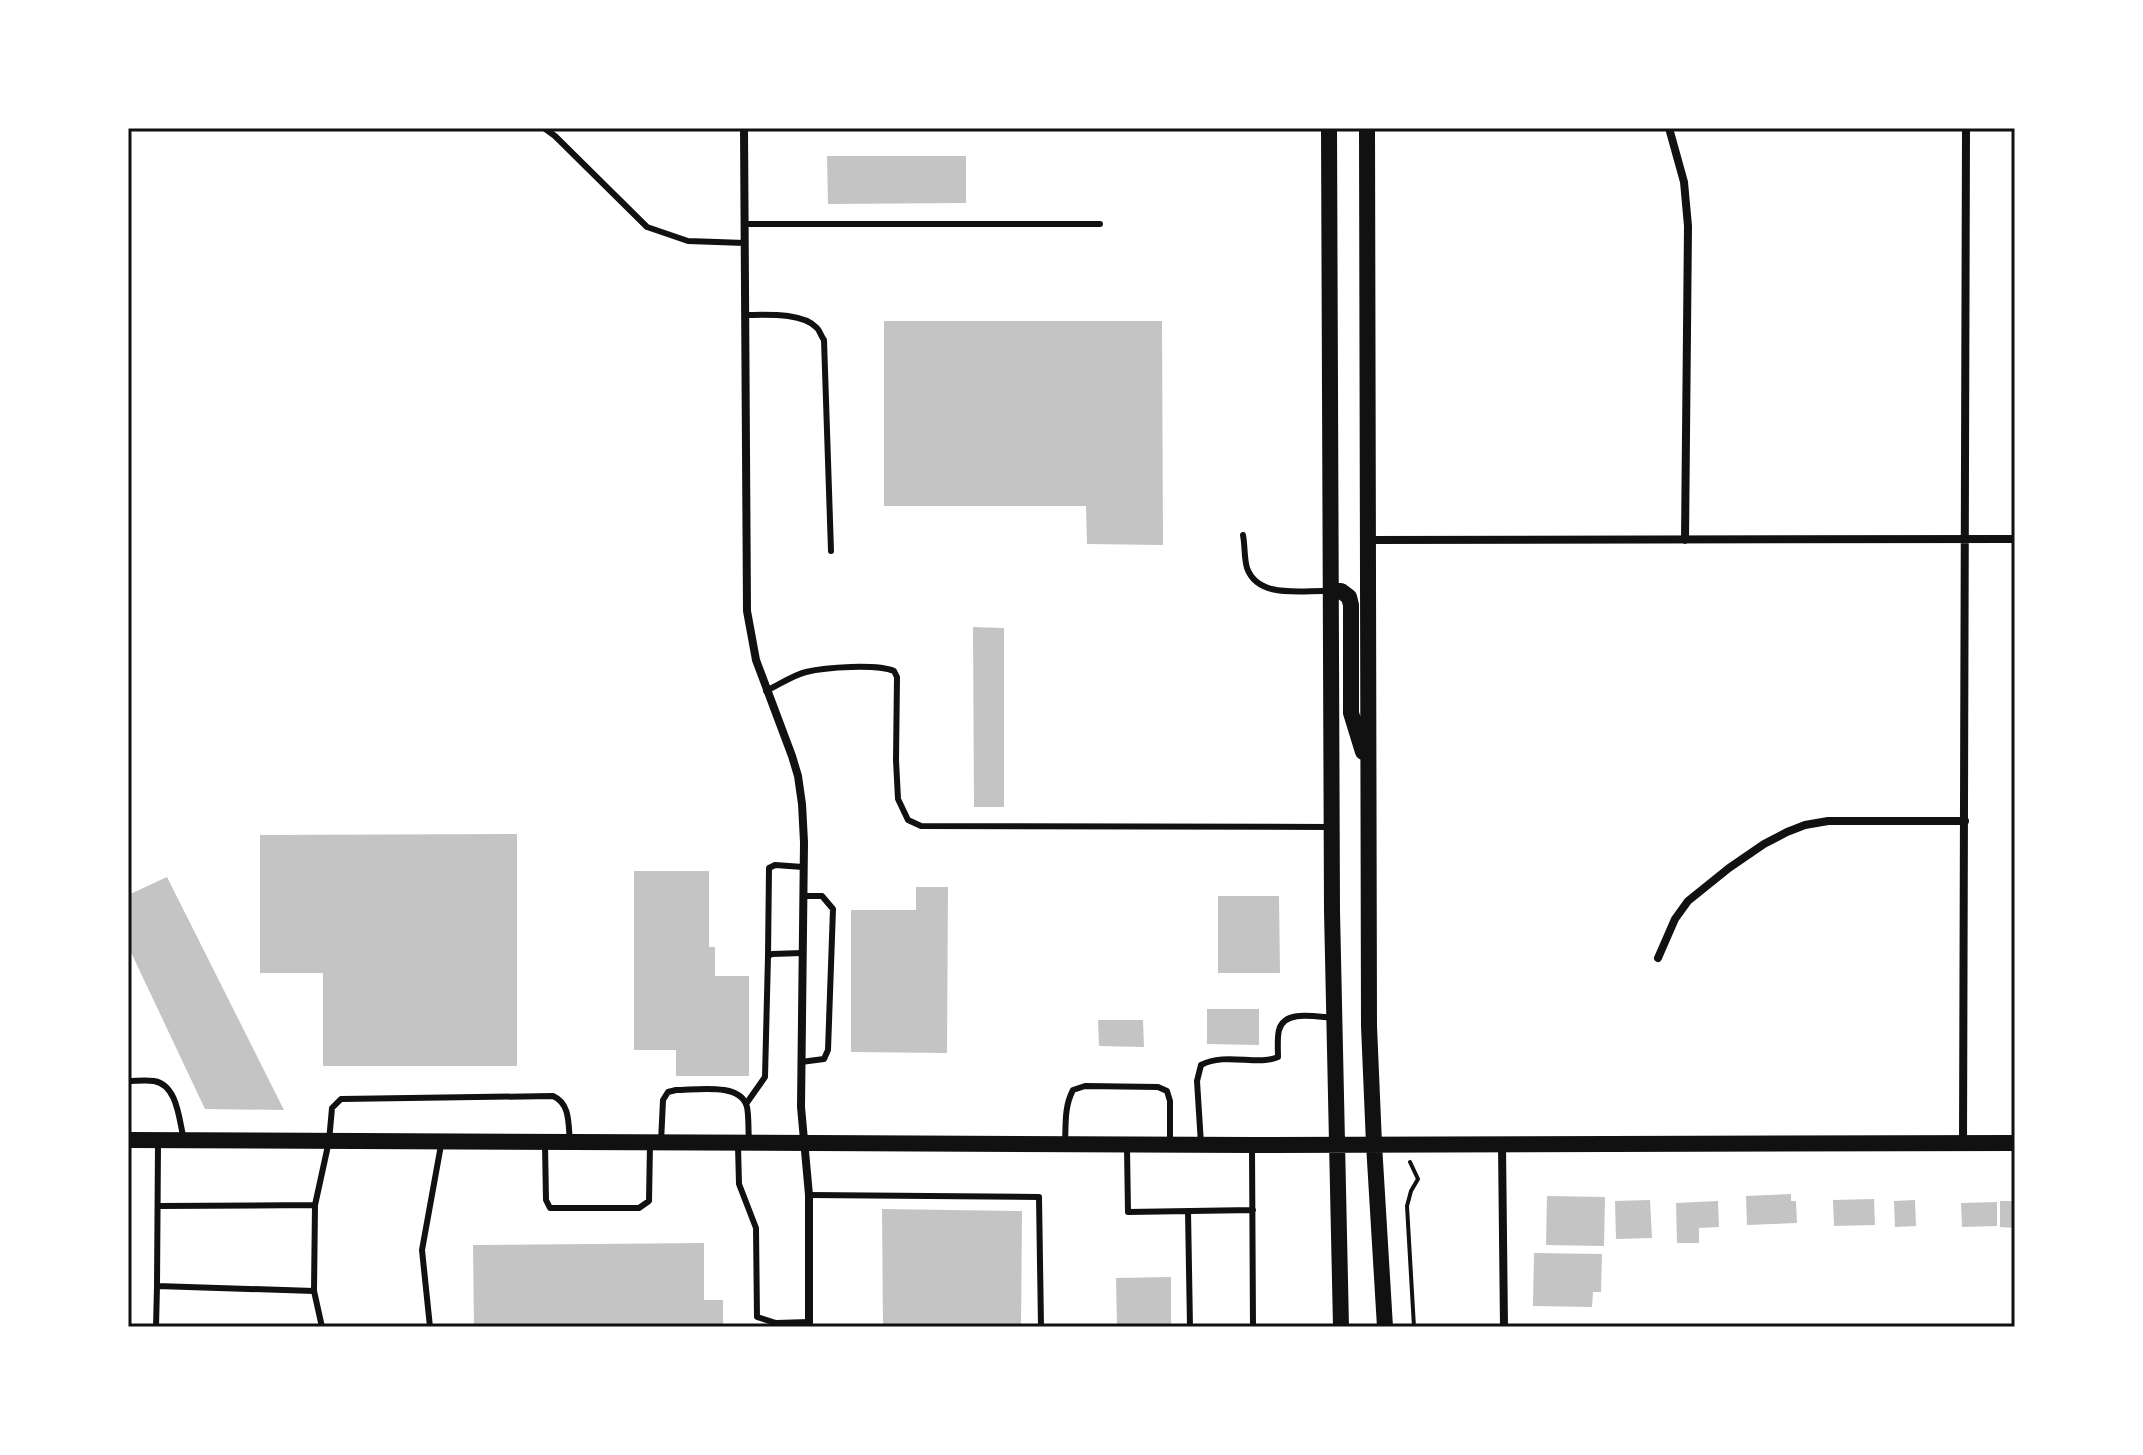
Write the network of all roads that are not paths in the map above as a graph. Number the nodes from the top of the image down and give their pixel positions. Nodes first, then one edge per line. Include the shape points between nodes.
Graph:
1 (544, 128) edge
2 (744, 128) edge
3 (1329, 128) edge
4 (1367, 128) edge
5 (1669, 128) edge
6 (1966, 128) edge
7 (745, 224) junction
8 (1100, 224) dead end
9 (745, 243) junction
10 (745, 315) junction
11 (1243, 535) dead end
12 (1964, 539) junction
13 (2015, 539) edge
14 (1368, 540) junction
15 (1685, 540) junction
16 (831, 551) dead end
17 (1331, 591) junction
18 (766, 691) junction
19 (1369, 772) junction
20 (1965, 821) junction
21 (1332, 827) junction
22 (803, 867) junction
23 (803, 896) junction
24 (802, 953) junction
25 (768, 956) junction
26 (1658, 958) dead end
27 (1333, 1018) junction
28 (801, 1062) junction
29 (128, 1081) edge
30 (746, 1104) junction
31 (128, 1140) edge
32 (158, 1140) junction
33 (184, 1140) junction
34 (329, 1141) junction
35 (442, 1141) junction
36 (545, 1142) junction
37 (570, 1142) junction
38 (656, 1142) junction
39 (744, 1142) junction
40 (803, 1142) junction
41 (1065, 1143) junction
42 (1963, 1143) junction
43 (2015, 1143) edge
44 (1126, 1144) junction
45 (1170, 1144) junction
46 (1201, 1144) junction
47 (1374, 1144) junction
48 (1502, 1144) junction
49 (1252, 1145) junction
50 (1337, 1145) junction
51 (809, 1195) junction
52 (315, 1205) junction
53 (158, 1206) junction
54 (1253, 1210) junction
55 (1188, 1211) junction
56 (157, 1286) junction
57 (314, 1291) junction
58 (809, 1324) edge
59 (156, 1327) edge
60 (322, 1327) edge
61 (430, 1327) edge
62 (1041, 1327) edge
63 (1190, 1327) edge
64 (1253, 1327) edge
65 (1341, 1327) edge
66 (1385, 1327) edge
67 (1504, 1327) edge

1 - 9 lane via 647,227 688,241
2 - 7 street
3 - 17 main road
4 - 14 main road
5 - 15 street via 1684,182 1688,226
6 - 12 street
7 - 8 lane
7 - 9 street
9 - 10 street
10 - 16 lane via 782,315 808,322 824,340
10 - 18 street via 747,611
11 - 17 lane via 1247,569 1261,587
12 - 13 street
12 - 15 street
12 - 20 street
14 - 15 street
14 - 19 main road
17 - 19 main road via 1341,591 1351,605 1351,713
17 - 21 main road
18 - 21 lane via 804,672 829,668 894,671 898,799 908,820 921,826
18 - 22 street via 798,776
19 - 47 main road
20 - 26 street via 1828,821 1787,832 1688,901
20 - 42 street
21 - 27 main road
22 - 23 street
22 - 25 lane via 769,868
23 - 24 street
23 - 28 lane via 822,896 833,909 828,1050 824,1059
24 - 25 lane
24 - 28 street
25 - 30 lane via 765,1077
27 - 46 lane via 1291,1017 1283,1022 1278,1057 1272,1060 1240,1058 1201,1065
27 - 50 main road
28 - 40 street
29 - 33 lane via 164,1085 172,1094
30 - 38 lane via 730,1090 668,1092
30 - 39 lane
31 - 32 main road
32 - 33 main road
32 - 53 lane
33 - 34 main road
34 - 35 main road
34 - 37 lane via 332,1108 341,1099 553,1096 567,1111
34 - 52 lane
35 - 36 main road
35 - 61 lane via 422,1250
36 - 37 main road
36 - 38 lane via 550,1208 639,1208 649,1201
37 - 38 main road
38 - 39 main road
39 - 40 main road
39 - 58 lane via 739,1184 756,1228 757,1317
40 - 41 main road
40 - 51 street
41 - 44 main road
41 - 45 lane via 1069,1098 1085,1086 1167,1091
42 - 43 main road
42 - 48 main road
44 - 45 main road
44 - 55 lane via 1128,1212
45 - 46 main road
46 - 49 main road
47 - 48 main road
47 - 50 main road
47 - 66 main road
48 - 67 street
49 - 50 main road
49 - 54 lane
50 - 65 main road
51 - 58 street
51 - 62 lane via 1039,1197
52 - 53 lane
52 - 57 lane
53 - 56 lane
54 - 55 lane
54 - 64 lane
55 - 63 lane
56 - 57 lane
56 - 59 lane
57 - 60 lane

